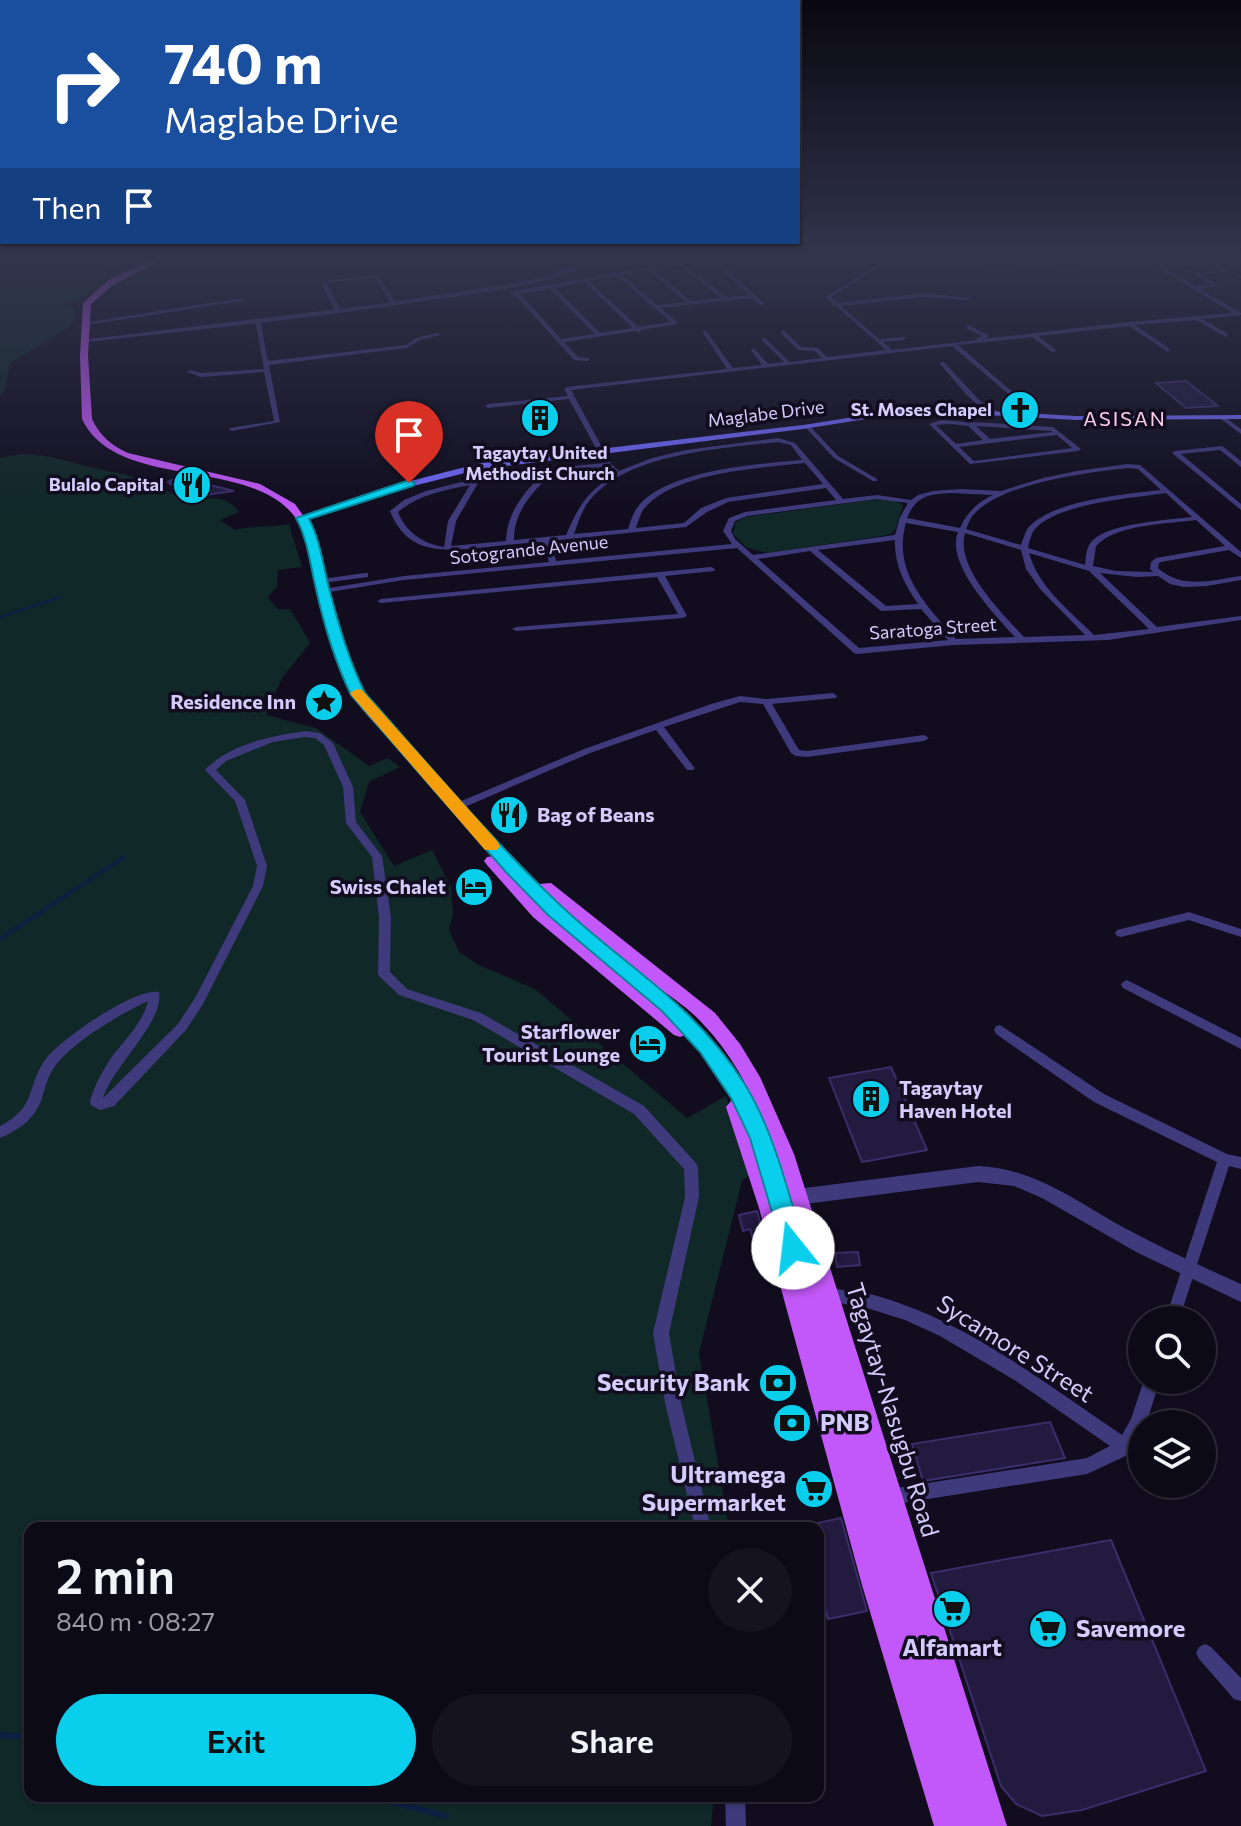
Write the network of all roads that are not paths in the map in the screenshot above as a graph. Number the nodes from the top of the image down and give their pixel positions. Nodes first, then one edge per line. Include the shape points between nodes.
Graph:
1 (86, 341) edge
2 (262, 341) edge
3 (415, 341) edge
4 (560, 341) edge
5 (711, 341) edge
6 (766, 341) edge
7 (792, 341) edge
8 (877, 341) edge
9 (978, 341) edge
10 (1041, 341) edge
11 (1155, 341) edge
12 (954, 345) junction
13 (754, 350) dead end
14 (1168, 350) dead end
15 (1054, 351) dead end
16 (891, 352) junction
17 (587, 359) dead end
18 (827, 360) junction
19 (942, 363) dead end
20 (789, 364) junction
21 (267, 366) junction
22 (767, 367) junction
23 (731, 370) junction
24 (190, 372) dead end
25 (571, 397) junction
26 (488, 406) dead end
27 (965, 412) junction
28 (996, 413) junction
29 (1037, 416) junction
30 (1241, 417) edge
31 (1223, 418) junction
32 (966, 424) junction
33 (807, 426) junction
34 (232, 429) dead end
35 (1241, 432) edge
36 (1058, 433) junction
37 (988, 441) junction
38 (953, 446) junction
39 (599, 451) junction
40 (588, 453) junction
41 (807, 461) junction
42 (595, 465) junction
43 (608, 465) junction
44 (1241, 465) edge
45 (550, 470) junction
46 (618, 473) junction
47 (875, 480) dead end
48 (476, 481) junction
49 (827, 486) junction
50 (1166, 491) junction
51 (1000, 493) junction
52 (841, 502) junction
53 (913, 502) junction
54 (1241, 508) edge
55 (302, 518) junction
56 (1198, 518) junction
57 (903, 520) junction
58 (961, 530) junction
59 (631, 531) junction
60 (569, 537) junction
61 (897, 537) junction
62 (546, 539) junction
63 (510, 543) junction
64 (735, 543) junction
65 (1231, 547) junction
66 (447, 549) junction
67 (812, 549) junction
68 (1023, 549) junction
69 (634, 553) junction
70 (1241, 556) edge
71 (753, 557) junction
72 (552, 561) junction
73 (711, 569) dead end
74 (1093, 571) junction
75 (445, 572) junction
76 (660, 574) junction
77 (1158, 574) junction
78 (643, 576) junction
79 (1241, 578) edge
80 (322, 586) junction
81 (449, 595) junction
82 (381, 601) dead end
83 (923, 606) junction
84 (1241, 618) edge
85 (516, 629) dead end
86 (1156, 631) junction
87 (1092, 638) junction
88 (1021, 639) junction
89 (954, 642) junction
90 (833, 696) dead end
91 (766, 702) junction
92 (658, 726) junction
93 (924, 738) dead end
94 (690, 768) dead end
95 (456, 807) junction
96 (1121, 933) dead end
97 (1241, 933) edge
98 (1127, 985) dead end
99 (1000, 1030) dead end
100 (1241, 1044) edge
101 (0, 1132) edge
102 (1225, 1159) junction
103 (1241, 1163) edge
104 (797, 1197) junction
105 (1188, 1269) junction
106 (1241, 1293) edge
107 (826, 1295) junction
108 (1176, 1306) edge
109 (1148, 1394) edge
110 (1126, 1447) junction
111 (890, 1497) junction
112 (702, 1522) edge
113 (1205, 1653) dead end
114 (1241, 1692) edge
115 (735, 1802) edge
116 (736, 1826) edge
117 (948, 1826) edge
118 (972, 1826) edge
119 (993, 1826) edge

1 - 55 main road, Tagaytay-Nasugbu Road via 87,419 101,441 146,462 256,486 279,496
2 - 21 street
3 - 21 street
4 - 17 street via 576,359
5 - 23 street
6 - 20 street
7 - 18 street via 800,349 816,349
8 - 16 street
9 - 12 street
10 - 15 street
11 - 14 street
12 - 16 street
12 - 29 street
13 - 22 street
16 - 18 street
18 - 20 street
19 - 28 street via 977,401
20 - 22 street
21 - 24 street
21 - 34 street via 277,422
22 - 23 street
23 - 25 street via 566,389
25 - 26 street
25 - 39 street
27 - 28 main road, Maglabe Drive
27 - 32 street
27 - 33 main road, Maglabe Drive via 917,409
28 - 29 main road, Maglabe Drive
29 - 31 main road, Maglabe Drive
30 - 31 main road, Maglabe Drive
31 - 35 street
32 - 36 street
32 - 37 street
32 - 38 street via 932,424
33 - 39 main road, Maglabe Drive
33 - 47 street via 836,457
36 - 37 street
36 - 38 street via 1078,449 972,463
37 - 38 street
39 - 40 main road, Maglabe Drive
39 - 43 street
40 - 42 street
40 - 55 main road, Maglabe Drive via 457,471
41 - 46 street via 791,442 778,440 678,454
41 - 49 street
41 - 59 street via 700,476 671,486 644,503
42 - 43 street
42 - 45 street
43 - 46 street
44 - 54 street via 1222,448 1175,453
45 - 48 street
45 - 63 street via 515,512
46 - 60 street via 587,496
48 - 66 street via 452,521
48 - 66 street via 410,498 394,511 398,522 427,546
49 - 52 street
49 - 59 street via 726,500 704,510 694,526
50 - 51 street via 1140,467 1127,466 1049,478
50 - 56 street
50 - 68 street via 1051,514 1034,526
51 - 53 street via 929,494
51 - 58 street
52 - 53 street via 884,497
52 - 64 street via 745,514 728,525
53 - 57 street
55 - 80 main road, Tagaytay-Nasugbu Road via 311,534
56 - 65 street
56 - 74 street via 1107,535 1092,547
57 - 58 street
57 - 61 street
58 - 68 street
58 - 88 street via 960,554 970,577
59 - 60 street
60 - 62 street
61 - 67 street
61 - 83 street via 901,566
62 - 63 street
62 - 72 street
63 - 66 street
64 - 69 street, Sotogrande Avenue
64 - 71 street, Saratoga Street
65 - 70 street
65 - 77 street via 1159,560 1154,565
67 - 71 street
67 - 83 street via 884,609
68 - 74 street
68 - 87 street via 1033,575
69 - 72 street, Sotogrande Avenue
69 - 78 street
71 - 89 street, Saratoga Street via 851,649
72 - 75 street, Sotogrande Avenue
73 - 76 street
74 - 77 street
74 - 86 street
75 - 80 street, Sotogrande Avenue
75 - 81 street
76 - 78 street
76 - 85 street via 683,616
77 - 79 street via 1184,586
78 - 81 street
80 - 95 main road, Tagaytay-Nasugbu Road via 358,695
81 - 82 street
83 - 89 street
84 - 86 street, Saratoga Street
86 - 87 street, Saratoga Street
87 - 88 street, Saratoga Street
88 - 89 street, Saratoga Street
90 - 91 street
91 - 92 street via 740,699
91 - 93 street via 796,753
92 - 94 street
92 - 95 street
95 - 104 main road, Tagaytay-Nasugbu Road via 558,899 682,994 731,1042 759,1087
95 - 117 main road, Tagaytay-Nasugbu Road via 474,839 530,904 679,1029 729,1094 751,1148
95 - 118 main road, Tagaytay-Nasugbu Road via 555,910 696,1032 738,1092 760,1138
96 - 97 street via 1189,916
98 - 100 street
99 - 102 street via 1099,1098
101 - 112 street via 27,1116 45,1072 62,1051 126,1006 155,995 150,1013 110,1069 98,1093 100,1104 118,1093 182,1027 222,961 258,886 262,866 240,800 210,770 271,739 317,735 336,754 348,787 351,823 377,856 385,917 384,974 403,992 477,1016 639,1110 691,1167 692,1197 661,1333
102 - 103 street
102 - 105 street
104 - 105 street via 1006,1175
104 - 107 main road, Tagaytay-Nasugbu Road
105 - 106 street
105 - 108 street
107 - 110 street, Sycamore Street via 865,1299 916,1316 980,1351
107 - 111 main road, Tagaytay-Nasugbu Road
109 - 110 street
110 - 111 street via 1087,1466
111 - 119 main road, Tagaytay-Nasugbu Road
113 - 114 street
115 - 116 street

